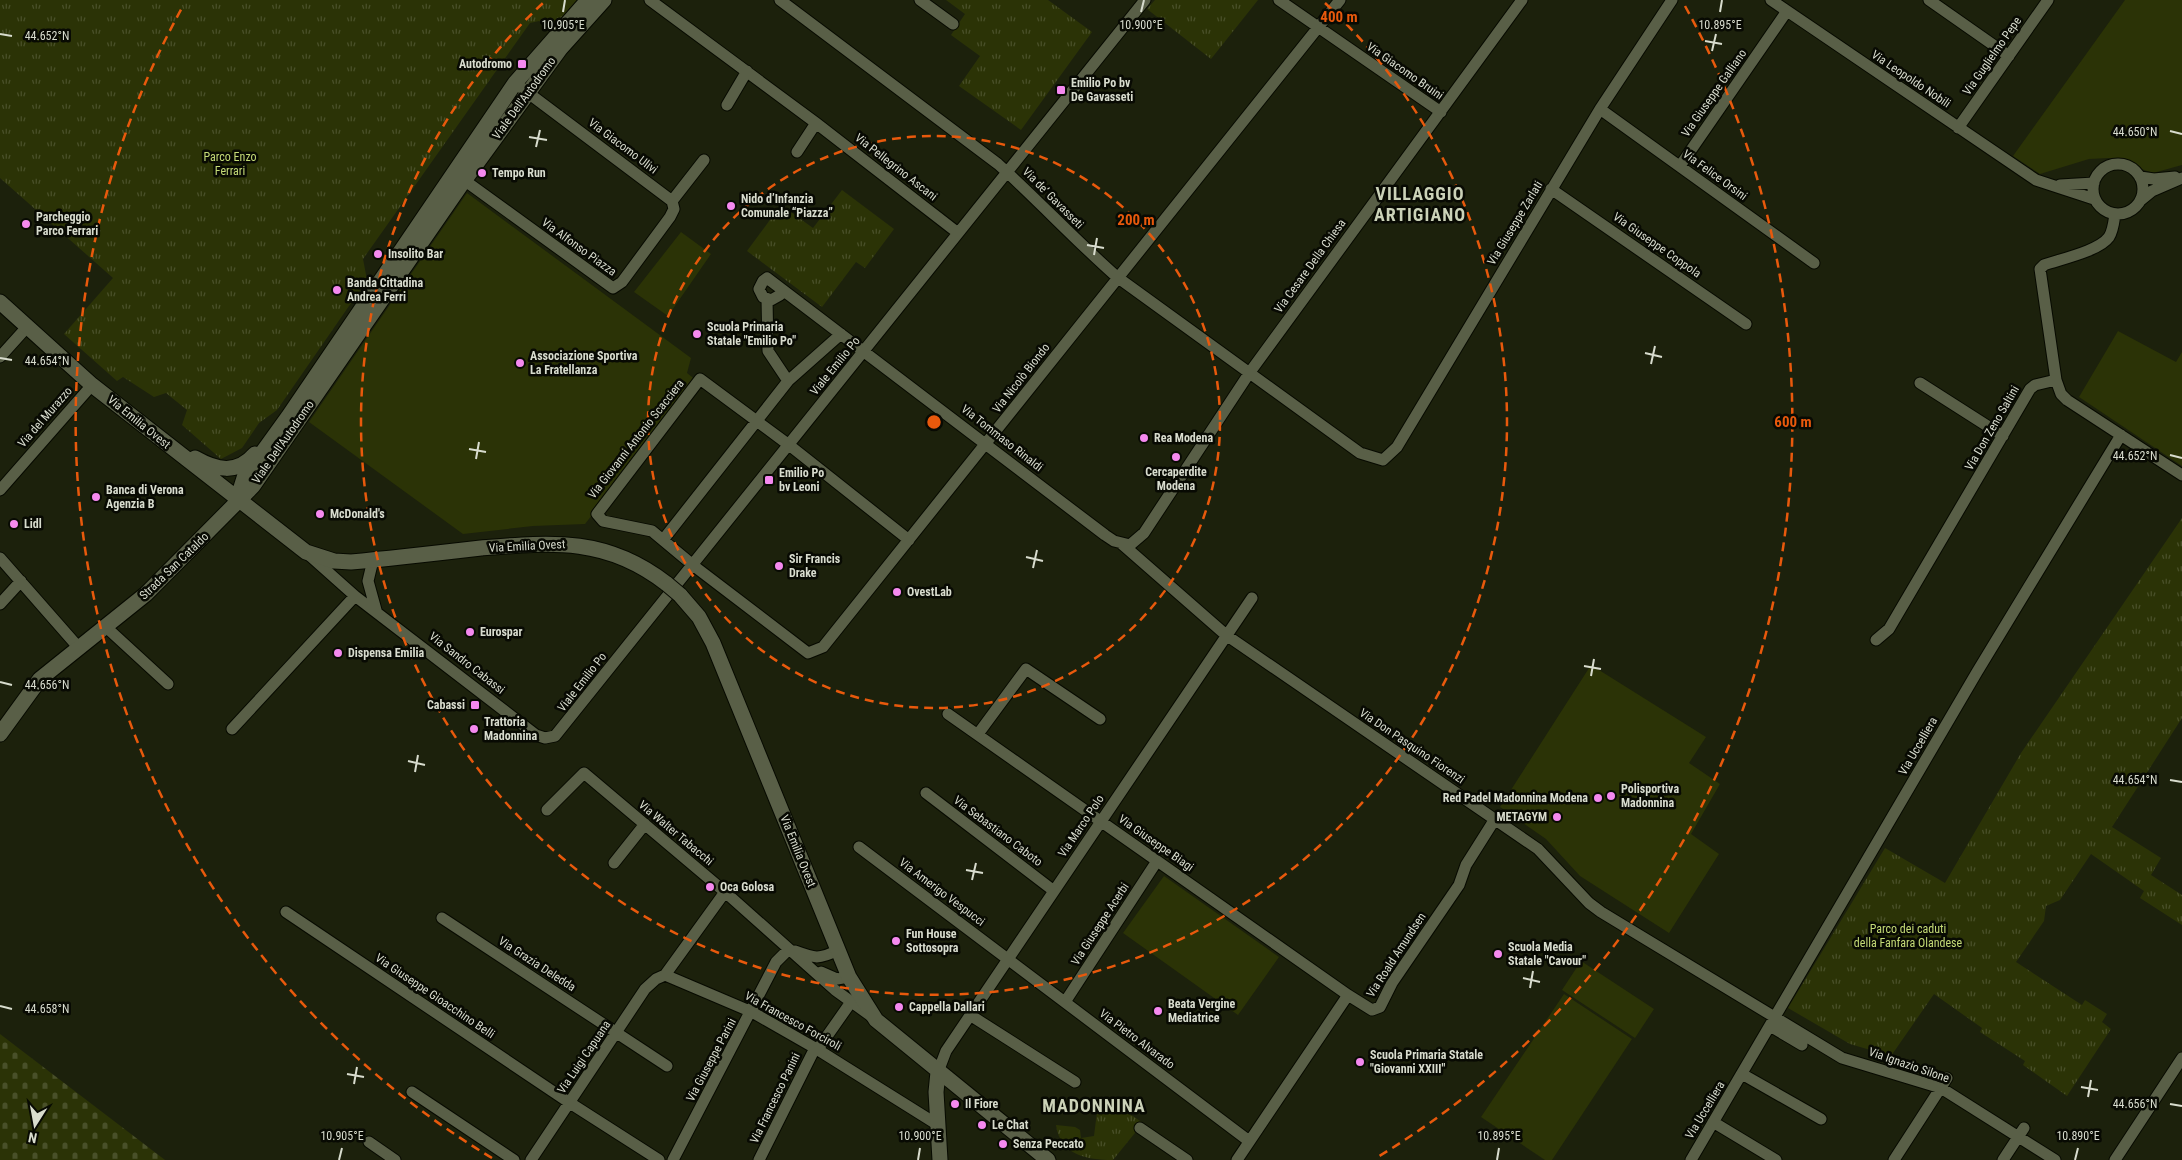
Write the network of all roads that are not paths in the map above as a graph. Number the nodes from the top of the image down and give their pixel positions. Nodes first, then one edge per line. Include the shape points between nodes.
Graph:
1 (588, 0) edge
2 (604, 0) edge
3 (650, 0) edge
4 (780, 0) edge
5 (920, 0) edge
6 (1145, 0) edge
7 (1279, 0) edge
8 (1340, 0) edge
9 (1522, 0) edge
10 (1672, 0) edge
11 (1772, 0) edge
12 (1929, 0) edge
13 (2048, 0) edge
14 (1787, 11) junction
15 (953, 24) dead end
16 (1318, 27) junction
17 (555, 45) junction
18 (2009, 56) junction
19 (747, 71) junction
20 (515, 83) junction
21 (528, 92) junction
22 (727, 105) dead end
23 (1600, 109) junction
24 (1441, 112) junction
25 (816, 123) junction
26 (1958, 128) junction
27 (797, 152) dead end
28 (704, 160) dead end
29 (1680, 166) junction
30 (1007, 172) junction
31 (2140, 177) junction
32 (2182, 177) edge
33 (464, 180) junction
34 (2036, 180) junction
35 (2094, 183) junction
36 (1552, 189) junction
37 (445, 197) junction
38 (2094, 198) junction
39 (2141, 200) junction
40 (672, 201) junction
41 (2115, 214) junction
42 (958, 233) junction
43 (1814, 264) dead end
44 (391, 275) junction
45 (1117, 277) junction
46 (782, 290) junction
47 (767, 299) junction
48 (0, 302) edge
49 (1746, 324) dead end
50 (27, 327) junction
51 (842, 334) junction
52 (865, 351) junction
53 (0, 356) edge
54 (1250, 372) junction
55 (2056, 380) junction
56 (788, 381) junction
57 (1920, 383) dead end
58 (92, 385) junction
59 (757, 421) junction
60 (284, 423) junction
61 (2121, 435) junction
62 (2004, 436) junction
63 (159, 438) junction
64 (987, 443) junction
65 (789, 445) junction
66 (1384, 460) joint
67 (2182, 475) edge
68 (254, 486) junction
69 (0, 490) edge
70 (237, 500) junction
71 (252, 511) junction
72 (663, 540) junction
73 (909, 540) junction
74 (1122, 544) junction
75 (306, 552) junction
76 (0, 558) edge
77 (373, 560) junction
78 (694, 566) junction
79 (21, 581) junction
80 (355, 596) junction
81 (1252, 598) dead end
82 (0, 604) edge
83 (376, 610) junction
84 (107, 628) junction
85 (1226, 635) junction
86 (1876, 640) dead end
87 (79, 648) junction
88 (168, 684) dead end
89 (948, 714) dead end
90 (1100, 719) dead end
91 (232, 729) dead end
92 (0, 734) edge
93 (978, 734) junction
94 (541, 737) joint
95 (926, 793) dead end
96 (547, 810) dead end
97 (1495, 819) junction
98 (1101, 821) junction
99 (645, 824) junction
100 (859, 847) dead end
101 (1157, 861) junction
102 (614, 863) dead end
103 (1054, 891) junction
104 (725, 892) junction
105 (286, 912) dead end
106 (442, 918) dead end
107 (789, 949) junction
108 (838, 950) junction
109 (1008, 959) junction
110 (665, 976) junction
111 (849, 977) junction
112 (1348, 995) junction
113 (851, 1002) junction
114 (1065, 1002) junction
115 (752, 1012) junction
116 (970, 1015) junction
117 (876, 1020) junction
118 (1773, 1022) junction
119 (616, 1032) junction
120 (1802, 1046) dead end
121 (816, 1049) junction
122 (2182, 1058) edge
123 (667, 1066) dead end
124 (938, 1072) junction
125 (1742, 1074) junction
126 (1075, 1082) dead end
127 (1944, 1083) junction
128 (412, 1092) dead end
129 (570, 1103) junction
130 (1821, 1119) dead end
131 (1713, 1122) junction
132 (938, 1125) junction
133 (1140, 1128) dead end
134 (2022, 1132) junction
135 (1249, 1141) junction
136 (369, 1142) dead end
137 (395, 1160) edge
138 (514, 1160) edge
139 (531, 1160) edge
140 (659, 1160) edge
141 (673, 1160) edge
142 (760, 1160) edge
143 (940, 1160) edge
144 (1048, 1160) edge
145 (1187, 1160) edge
146 (1237, 1160) edge
147 (1691, 1160) edge
148 (1776, 1160) edge
149 (1894, 1160) edge
150 (2004, 1160) edge
151 (2056, 1160) edge
152 (2115, 1160) edge

1 - 17 street, Viale Dell'Autodromo
2 - 17 street, Viale Dell'Autodromo
3 - 19 street, Via Pellegrino Ascani
4 - 30 street, Via de’ Gavasseti
5 - 15 street
6 - 30 street, Viale Emilio Po
7 - 16 street, Via Giacomo Bruini
8 - 16 street, Via Nicolò Biondo
9 - 24 street, Via Cesare Della Chiesa
10 - 23 street, Via Giuseppe Zarlati
11 - 14 street, Via Leopoldo Nobili
12 - 18 street
13 - 18 street, Via Guglielmo Pepe
14 - 26 street, Via Leopoldo Nobili
14 - 29 street, Via Giuseppe Galliano
16 - 24 street, Via Giacomo Bruini
16 - 45 street, Via Nicolò Biondo
17 - 20 street, Viale Dell'Autodromo
17 - 21 street, Viale Dell'Autodromo
18 - 26 street, Via Guglielmo Pepe
19 - 22 street
19 - 25 street, Via Pellegrino Ascani
20 - 21 street, Via Giacomo Ulivi
20 - 37 street, Viale Dell'Autodromo
21 - 33 street, Viale Dell'Autodromo
21 - 40 street, Via Giacomo Ulivi
23 - 29 street, Via Felice Orsini
23 - 36 street, Via Giuseppe Zarlati
24 - 54 street, Via Cesare Della Chiesa
25 - 27 street
25 - 42 street, Via Pellegrino Ascani
26 - 34 street, Via Leopoldo Nobili
28 - 40 street
29 - 43 street, Via Felice Orsini
30 - 42 street, Viale Emilio Po
30 - 45 street, Via de’ Gavasseti
31 - 32 street
31 - 35 street via 2129,167 2115,164 2101,170
31 - 39 street
32 - 39 street via 2152,190
33 - 37 street, Viale Dell'Autodromo
33 - 40 street, Via Alfonso Piazza via 613,288 622,282 670,217 674,209
34 - 35 street, Via Leopoldo Nobili via 2064,186
34 - 38 street, Via Leopoldo Nobili
35 - 38 street
36 - 49 street, Via Giuseppe Coppola
36 - 66 street, Via Giuseppe Zarlati via 1397,447
37 - 44 street, Viale Dell'Autodromo
38 - 41 street via 2101,207
39 - 41 street via 2130,211
41 - 55 street via 2106,240 2088,250 2044,264 2040,269
42 - 52 street, Viale Emilio Po
44 - 60 street, Viale Dell'Autodromo
44 - 68 street, Viale Dell'Autodromo
45 - 54 street, Via de’ Gavasseti
45 - 64 street, Via Nicolò Biondo
46 - 47 street via 776,298
46 - 47 street via 766,278 759,289
46 - 51 street
47 - 56 street via 768,351
48 - 50 street, Via Emilia Ovest
50 - 53 street
50 - 58 street, Via Emilia Ovest
51 - 52 street
51 - 56 street
52 - 64 street, Via Tommaso Rinaldi
52 - 65 street, Viale Emilio Po
54 - 66 street, Via de’ Gavasseti via 1360,453
54 - 74 street, Via Cesare Della Chiesa via 1144,533 1130,545
55 - 61 street via 2067,400
55 - 62 street, Via Don Zeno Saltini via 2030,389
56 - 59 street
57 - 62 street
58 - 63 street, Via Emilia Ovest
58 - 69 street, Via del Murazzo
59 - 65 street, Via Giovanni Antonio Scacciera
59 - 72 street
59 - 72 street, Via Giovanni Antonio Scacciera via 700,379 598,510 600,520 652,531
60 - 63 street via 272,430 247,462 228,469 209,466
60 - 70 street, Viale Dell'Autodromo via 244,478
61 - 67 street
61 - 118 street, Via Uccelliera via 1977,672
62 - 86 street, Via Don Zeno Saltini via 1889,629
63 - 70 street, Via Emilia Ovest
64 - 73 street, Via Nicolò Biondo
64 - 74 street, Via Tommaso Rinaldi via 1105,535
65 - 73 street, Via Giovanni Antonio Scacciera
65 - 78 street, Viale Emilio Po
68 - 70 street, Viale Dell'Autodromo
68 - 71 street via 250,498
70 - 71 street, Via Emilia Ovest
70 - 84 street, Strada San Cataldo via 226,516
71 - 75 street, Via Emilia Ovest
72 - 78 street, Via Giovanni Antonio Scacciera
73 - 78 street, Via Nicolò Biondo via 824,647 808,653
74 - 85 street, Via Tommaso Rinaldi
75 - 77 street, Via Emilia Ovest via 334,561
75 - 80 street, Via Sandro Cabassi
76 - 79 street
77 - 83 street via 368,581
77 - 108 street, Via Emilia Ovest, bridge via 539,543 576,544 624,557 667,584 704,626 742,711
78 - 94 street, Viale Emilio Po via 562,729 551,738
79 - 82 street
79 - 87 street
80 - 83 street, Via Sandro Cabassi
80 - 91 street
81 - 85 street, Via Marco Polo
83 - 94 street, Via Sandro Cabassi
84 - 87 street, Strada San Cataldo
84 - 88 street
85 - 97 street, Via Don Pasquino Fiorenzi
85 - 98 street, Via Marco Polo
87 - 92 street, Strada San Cataldo via 40,679
89 - 93 street, Via Giuseppe Biagi
90 - 93 street via 1026,669
93 - 98 street, Via Giuseppe Biagi
95 - 103 street, Via Sebastiano Caboto
96 - 99 street, Via Walter Tabacchi via 584,773
97 - 112 street, Via Roald Amundsen via 1466,865 1459,885 1392,983 1380,1007 1375,1010 1368,1008
97 - 118 street, Via Don Pasquino Fiorenzi via 1538,849 1601,912
98 - 101 street, Via Giuseppe Biagi
98 - 103 street, Via Marco Polo
99 - 102 street
99 - 104 street, Via Walter Tabacchi
100 - 109 street, Via Amerigo Vespucci
101 - 112 street, Via Giuseppe Biagi
101 - 114 street, Via Giuseppe Acerbi
103 - 109 street, Via Marco Polo
104 - 107 street, Via Walter Tabacchi
104 - 110 street
105 - 129 street, Via Giuseppe Gioacchino Belli
106 - 119 street, Via Grazia Deledda
107 - 108 street, Via Walter Tabacchi via 815,958
107 - 111 street, Via Walter Tabacchi via 826,976 837,979
107 - 113 street, Via Walter Tabacchi
107 - 115 street, Via Giuseppe Parini via 776,962
108 - 111 street, Via Emilia Ovest
109 - 114 street, Via Pietro Alvarado
109 - 116 street, Via Marco Polo
110 - 115 street, Via Francesco Forciroli
110 - 119 street, Via Luigi Capuana via 645,989
111 - 117 street, Via Emilia Ovest
112 - 135 street, Via Roald Amundsen
113 - 117 street, Via Walter Tabacchi
113 - 121 street, Via Francesco Panini
114 - 135 street, Via Pietro Alvarado
115 - 121 street, Via Francesco Forciroli
115 - 141 street, Via Giuseppe Parini
116 - 124 street, Via Marco Polo via 946,1051
116 - 126 street
117 - 124 street, Via Emilia Ovest
118 - 120 street
118 - 125 street, Via Uccelliera
118 - 127 street, Via Ignazio Silone via 1842,1058
119 - 123 street, Via Grazia Deledda
119 - 129 street, Via Luigi Capuana
121 - 132 street, Via Francesco Forciroli
121 - 142 street, Via Francesco Panini
122 - 152 street
124 - 132 street
124 - 144 street, Via Emilia Ovest
125 - 130 street
125 - 131 street, Via Uccelliera
127 - 134 street, Via Ignazio Silone
127 - 149 street
128 - 138 street
129 - 139 street, Via Luigi Capuana
129 - 140 street, Via Giuseppe Gioacchino Belli
131 - 147 street, Via Uccelliera
131 - 148 street
132 - 143 street
133 - 145 street
134 - 150 street
134 - 151 street, Via Ignazio Silone
135 - 146 street, Via Roald Amundsen
136 - 137 street

